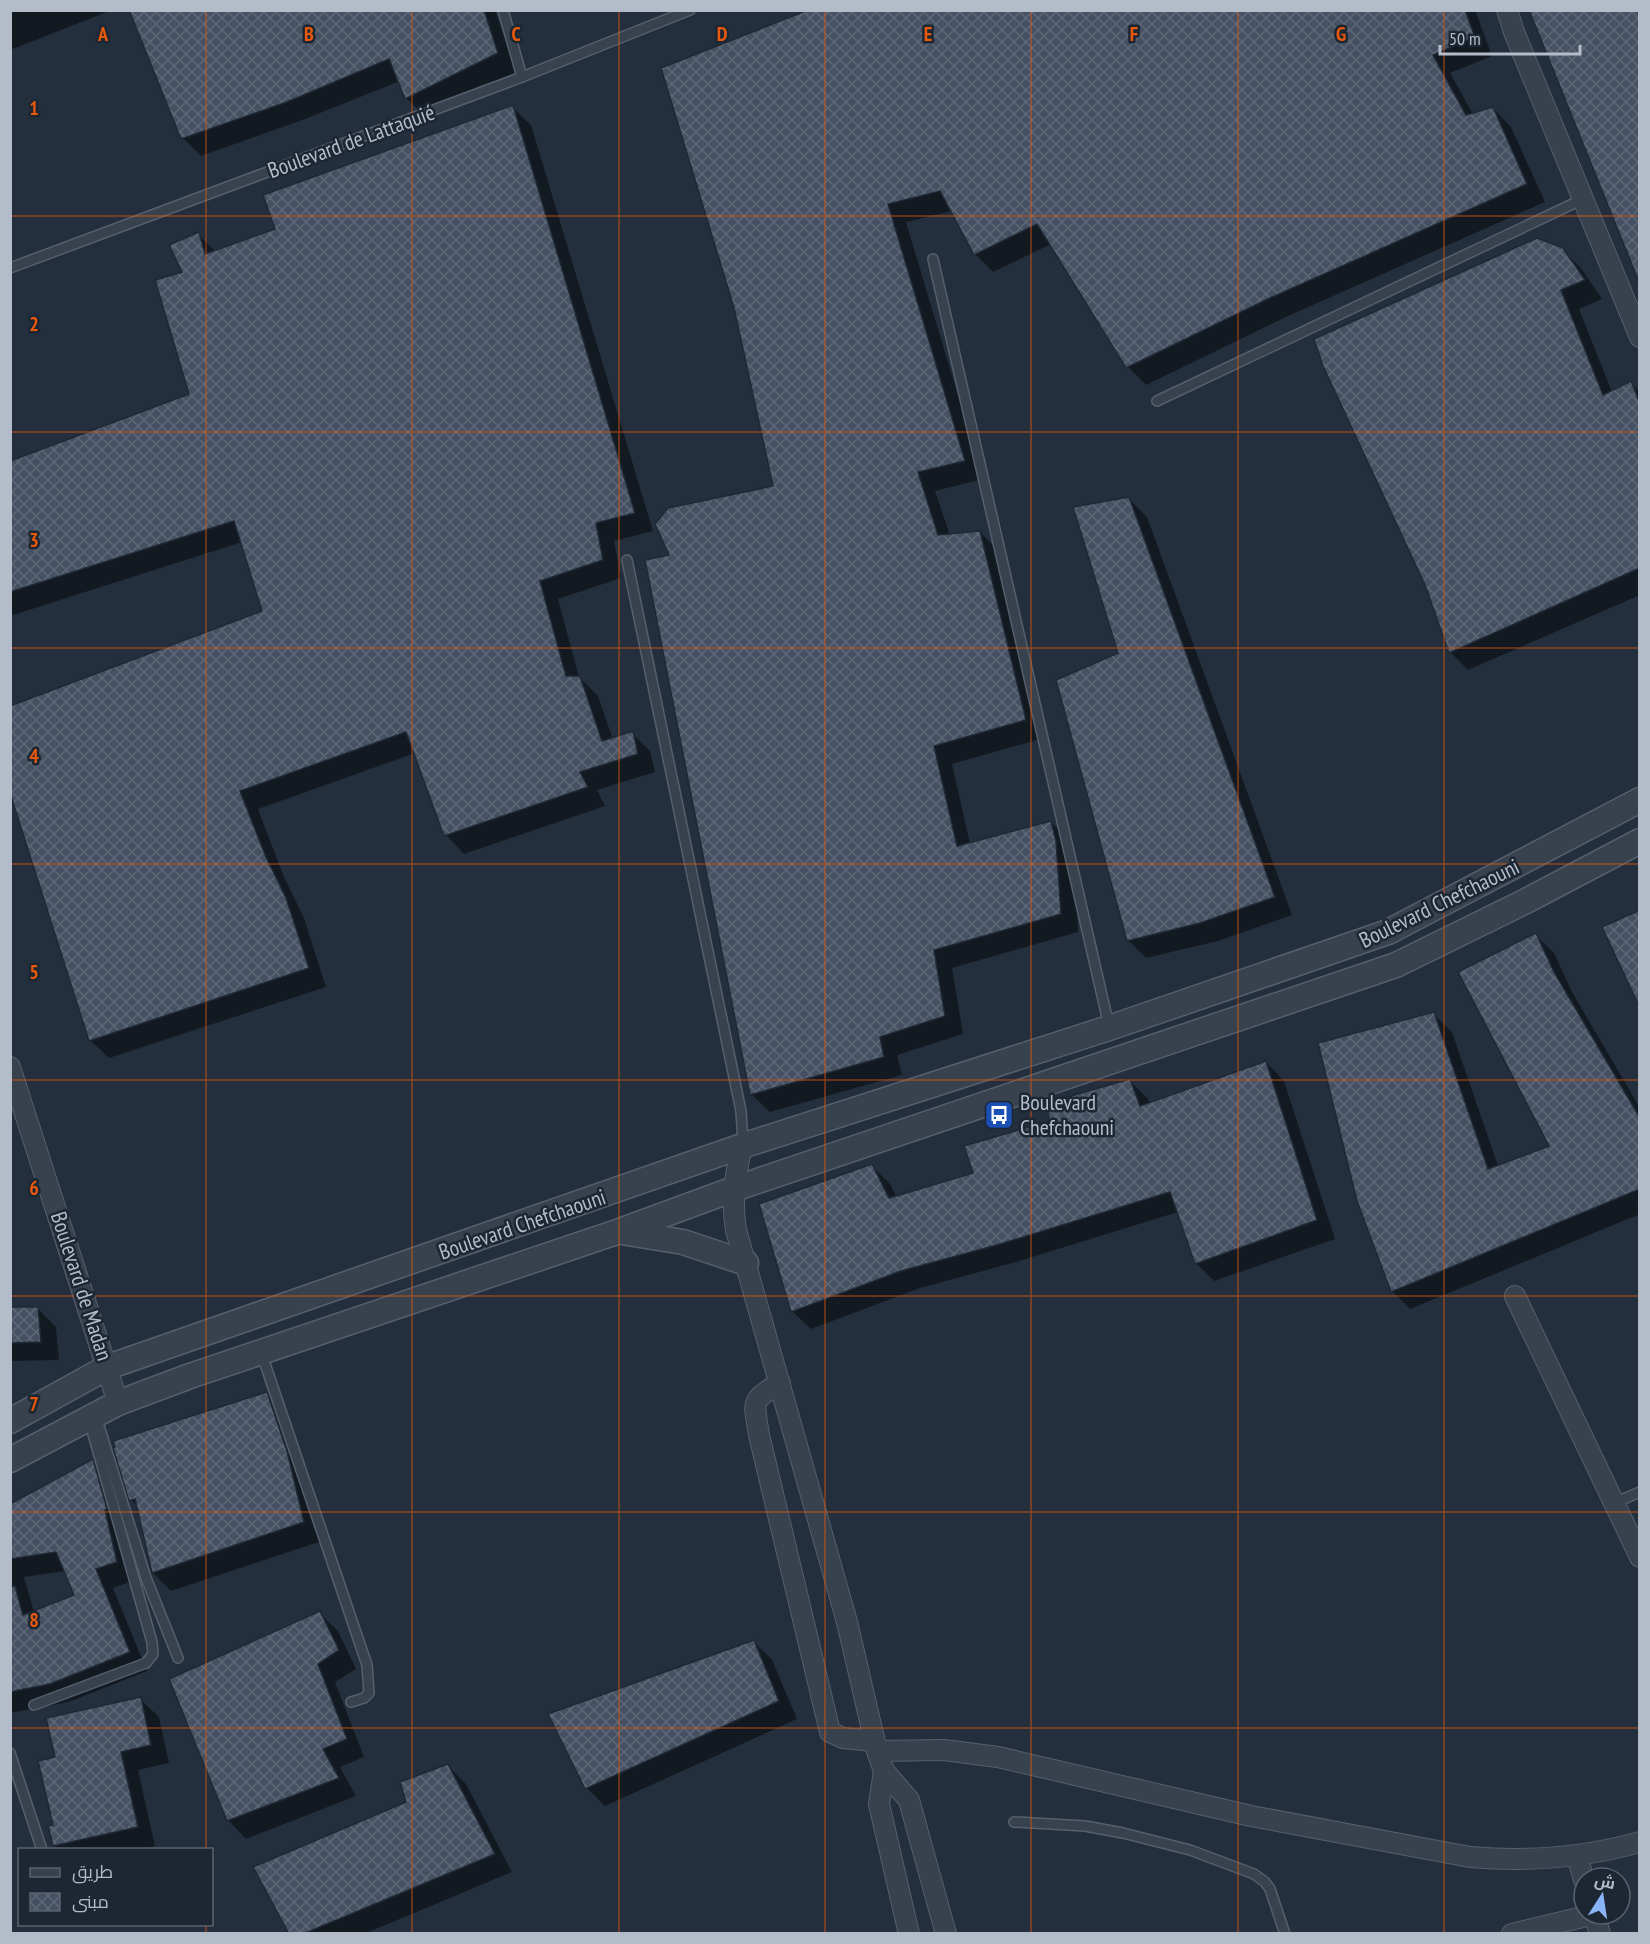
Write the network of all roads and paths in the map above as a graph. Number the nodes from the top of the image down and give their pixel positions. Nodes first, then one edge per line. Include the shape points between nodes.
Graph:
1 (503, 10) edge
2 (690, 10) edge
3 (1507, 10) edge
4 (522, 77) junction
5 (1582, 199) junction
6 (933, 259) dead end
7 (10, 268) edge
8 (1640, 337) edge
9 (1157, 402) dead end
10 (627, 560) dead end
11 (1640, 800) edge
12 (1640, 841) edge
13 (1109, 1028) junction
14 (10, 1067) edge
15 (742, 1146) junction
16 (734, 1189) junction
17 (616, 1232) junction
18 (746, 1263) junction
19 (407, 1264) junction
20 (1515, 1296) dead end
21 (420, 1299) junction
22 (261, 1352) junction
23 (108, 1367) junction
24 (780, 1383) junction
25 (118, 1403) junction
26 (92, 1418) junction
27 (10, 1421) edge
28 (10, 1460) edge
29 (1640, 1492) edge
30 (1614, 1503) junction
31 (1640, 1557) edge
32 (146, 1578) junction
33 (134, 1582) junction
34 (178, 1658) dead end
35 (351, 1702) dead end
36 (33, 1705) dead end
37 (875, 1746) junction
38 (10, 1753) edge
39 (884, 1771) junction
40 (1014, 1822) dead end
41 (1640, 1842) edge
42 (41, 1848) edge
43 (1577, 1856) junction
44 (1580, 1866) edge
45 (1572, 1919) edge
46 (909, 1934) edge
47 (946, 1934) edge
48 (1285, 1934) edge
49 (1512, 1934) edge

1 - 4 lane
2 - 4 lane, Boulevard de Lattaquié
3 - 5 street
4 - 7 lane, Boulevard de Lattaquié
5 - 8 street
5 - 9 lane
6 - 13 lane
10 - 15 lane via 741,1111
11 - 13 street, Boulevard Chefchaouni via 1388,932
12 - 16 street, Boulevard Chefchaouni via 1396,965
13 - 15 street, Boulevard Chefchaouni
14 - 23 street, Boulevard de Madan
15 - 16 street
15 - 19 street, Boulevard Chefchaouni
16 - 17 street, Boulevard Chefchaouni
16 - 18 street via 735,1222
17 - 18 street via 683,1242
17 - 21 street, Boulevard Chefchaouni
18 - 24 street
19 - 21 street
19 - 23 street, Boulevard Chefchaouni
20 - 30 street
21 - 22 street, Boulevard Chefchaouni
22 - 25 street, Boulevard Chefchaouni
22 - 35 lane via 367,1665 369,1693
23 - 25 street, Boulevard de Madan
23 - 27 street, Boulevard Chefchaouni
24 - 37 street via 847,1622
24 - 37 street via 759,1396 755,1405 759,1434 830,1731
25 - 26 street, Boulevard Chefchaouni
26 - 28 street, Boulevard Chefchaouni
26 - 32 lane
26 - 33 lane
29 - 30 lane
30 - 31 street
32 - 33 lane
32 - 34 lane
33 - 36 lane via 154,1648 150,1659
37 - 39 street
37 - 43 street via 998,1756 1251,1816 1470,1857 1536,1860
38 - 42 lane
39 - 46 street via 879,1804
39 - 47 street via 909,1800
40 - 48 lane via 1085,1826 1123,1833 1190,1850 1254,1874 1270,1888
41 - 43 street
43 - 44 street
45 - 49 street

